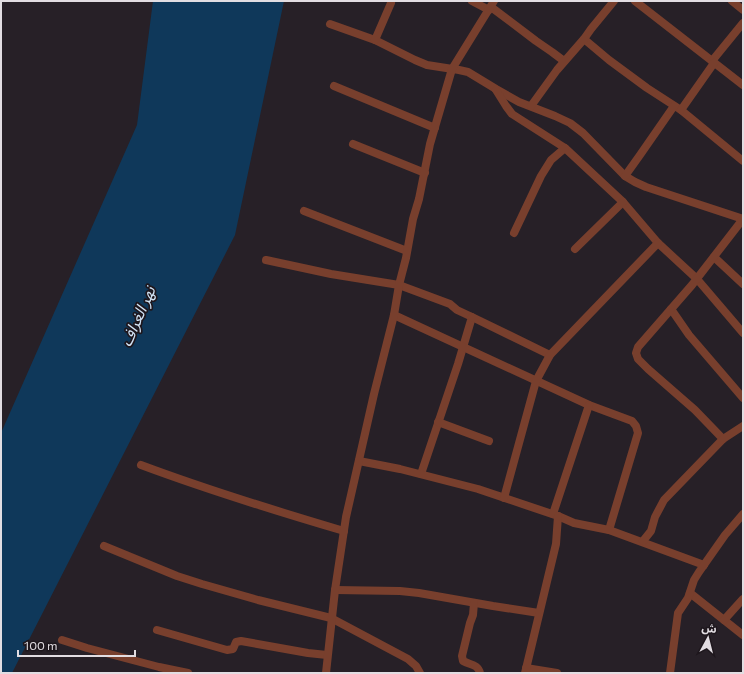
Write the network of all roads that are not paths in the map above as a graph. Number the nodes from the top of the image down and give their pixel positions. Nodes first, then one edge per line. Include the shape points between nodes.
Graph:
1 (472, 1) edge
2 (614, 1) edge
3 (635, 1) edge
4 (732, 1) edge
5 (391, 3) dead end
6 (491, 6) edge
7 (743, 10) edge
8 (743, 23) edge
9 (330, 24) dead end
10 (584, 39) junction
11 (375, 40) junction
12 (564, 61) junction
13 (713, 62) junction
14 (452, 69) junction
15 (334, 86) dead end
16 (743, 86) edge
17 (496, 89) junction
18 (531, 106) junction
19 (677, 108) junction
20 (435, 128) junction
21 (353, 144) dead end
22 (565, 148) junction
23 (743, 161) edge
24 (424, 173) junction
25 (625, 176) junction
26 (623, 202) junction
27 (304, 211) dead end
28 (743, 219) edge
29 (514, 233) dead end
30 (658, 243) junction
31 (576, 249) dead end
32 (407, 251) junction
33 (714, 257) junction
34 (266, 260) dead end
35 (697, 279) junction
36 (743, 284) edge
37 (399, 285) junction
38 (671, 309) junction
39 (394, 315) junction
40 (472, 317) junction
41 (743, 333) edge
42 (463, 347) junction
43 (550, 355) junction
44 (536, 381) junction
45 (743, 398) edge
46 (589, 405) junction
47 (438, 422) junction
48 (743, 426) edge
49 (722, 439) junction
50 (489, 441) dead end
51 (360, 461) junction
52 (141, 465) dead end
53 (421, 474) junction
54 (504, 498) junction
55 (743, 514) edge
56 (556, 515) junction
57 (609, 530) junction
58 (344, 531) junction
59 (643, 542) junction
60 (104, 546) dead end
61 (704, 565) junction
62 (335, 590) junction
63 (690, 593) junction
64 (743, 599) edge
65 (474, 602) junction
66 (539, 613) junction
67 (331, 618) junction
68 (724, 620) junction
69 (157, 630) dead end
70 (743, 635) edge
71 (62, 640) dead end
72 (327, 655) junction
73 (526, 671) edge
74 (188, 673) edge
75 (326, 673) edge
76 (420, 673) edge
77 (480, 673) edge
78 (557, 673) edge
79 (670, 673) edge

1 - 6 street
2 - 10 street
3 - 13 street
4 - 7 street
5 - 11 street
6 - 12 street
6 - 14 street
8 - 13 street
9 - 11 street
10 - 12 street
10 - 19 street via 640,84
11 - 14 street via 427,65
12 - 18 street
13 - 16 street
13 - 19 street
14 - 17 street via 468,72
14 - 20 street
15 - 20 street
17 - 18 street
17 - 22 street via 512,114
18 - 25 street via 570,123
19 - 23 street
19 - 25 street
20 - 24 street
21 - 24 street
22 - 26 street
22 - 29 street via 551,160 541,176
24 - 32 street
25 - 28 street via 646,187
26 - 30 street
26 - 31 street
27 - 32 street
28 - 33 street
30 - 35 street
30 - 43 street
32 - 37 street
33 - 35 street
33 - 36 street
34 - 37 street
35 - 38 street
35 - 41 street
37 - 39 street
37 - 40 street via 450,304
38 - 45 street via 689,335
38 - 49 street via 638,347 636,356 709,423
39 - 42 street
39 - 51 street
40 - 42 street
40 - 43 street
42 - 44 street
42 - 47 street
43 - 44 street
44 - 46 street
44 - 54 street
46 - 56 street
46 - 57 street via 632,421 638,433
47 - 50 street
47 - 53 street
48 - 49 street
49 - 59 street via 664,500 651,531
51 - 53 street
51 - 58 street
52 - 58 street via 196,485
53 - 54 street
54 - 56 street
55 - 61 street
56 - 57 street via 574,523
56 - 66 street via 556,544
57 - 59 street
58 - 62 street
59 - 61 street
60 - 67 street via 177,576
61 - 63 street via 694,580
62 - 65 street via 400,591
62 - 67 street
63 - 68 street
63 - 79 street via 678,613
64 - 68 street
65 - 66 street
65 - 77 street via 462,656 463,661 477,667
66 - 73 street
67 - 72 street
67 - 76 street via 408,659
68 - 70 street
69 - 72 street via 227,650 241,641
71 - 74 street
72 - 75 street
73 - 78 street

